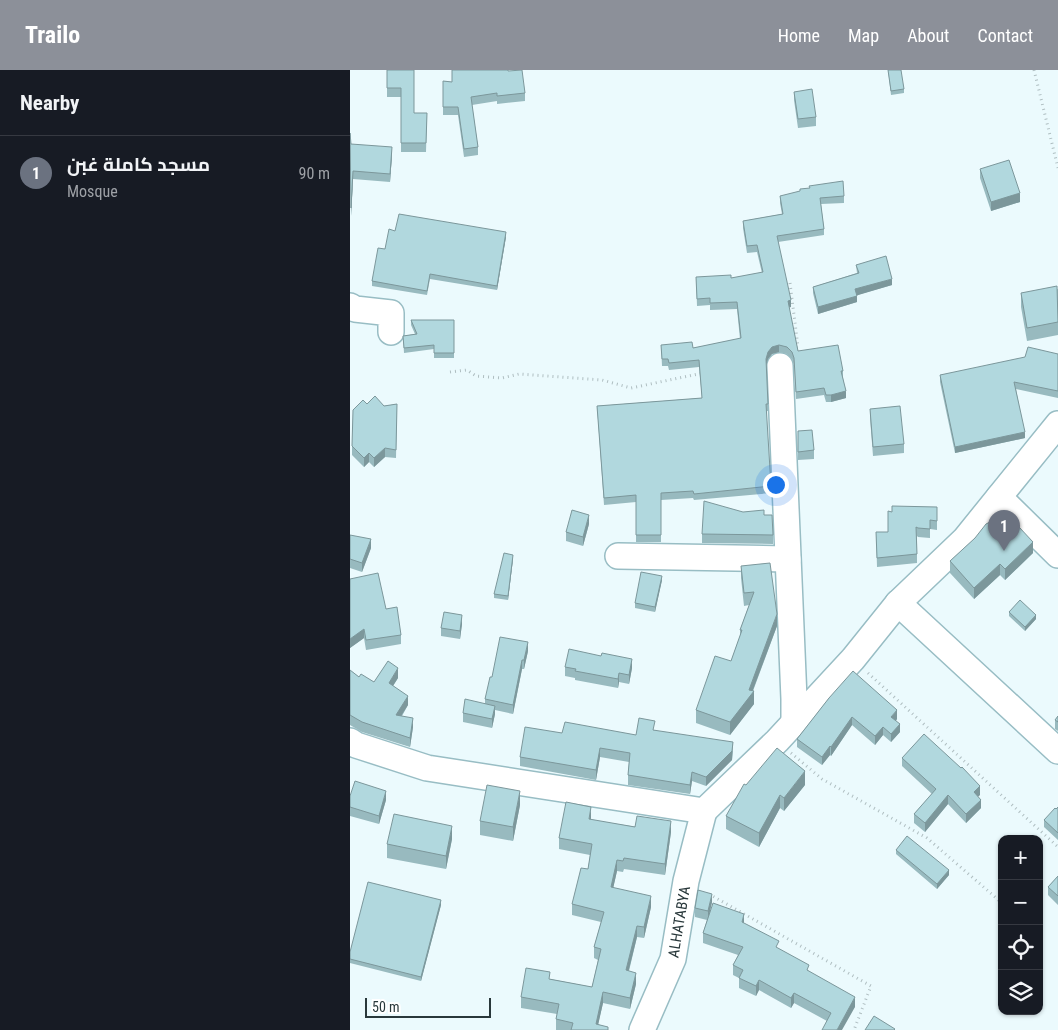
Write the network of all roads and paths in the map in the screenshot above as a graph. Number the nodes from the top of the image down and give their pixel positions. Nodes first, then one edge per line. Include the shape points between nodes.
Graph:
1 (1034, 70) edge
2 (1058, 168) edge
3 (790, 283) dead end
4 (350, 306) edge
5 (392, 332) dead end
6 (780, 366) joint
7 (450, 372) dead end
8 (706, 373) edge
9 (1058, 424) edge
10 (999, 497) junction
11 (1058, 555) edge
12 (618, 556) dead end
13 (788, 559) junction
14 (898, 603) junction
15 (853, 658) junction
16 (794, 721) junction
17 (350, 741) edge
18 (777, 742) junction
19 (1058, 751) edge
20 (704, 811) junction
21 (1058, 847) edge
22 (686, 881) junction
23 (998, 900) edge
24 (642, 1030) edge
25 (854, 1030) edge

1 - 2 path
3 - 6 path via 798,347 781,354
4 - 5 street via 391,313
6 - 13 street
7 - 8 path via 468,370 476,376 502,378 518,374 602,380 631,388
9 - 10 street
10 - 11 street
10 - 14 street via 965,539
12 - 13 street
13 - 16 street
14 - 15 street
14 - 19 street
15 - 16 street
15 - 21 path
16 - 18 street
17 - 20 street via 427,768
18 - 20 street
18 - 23 path via 822,779 927,838
20 - 22 street, ALHATABYA
22 - 24 street, ALHATABYA via 673,959
22 - 25 path via 871,986

